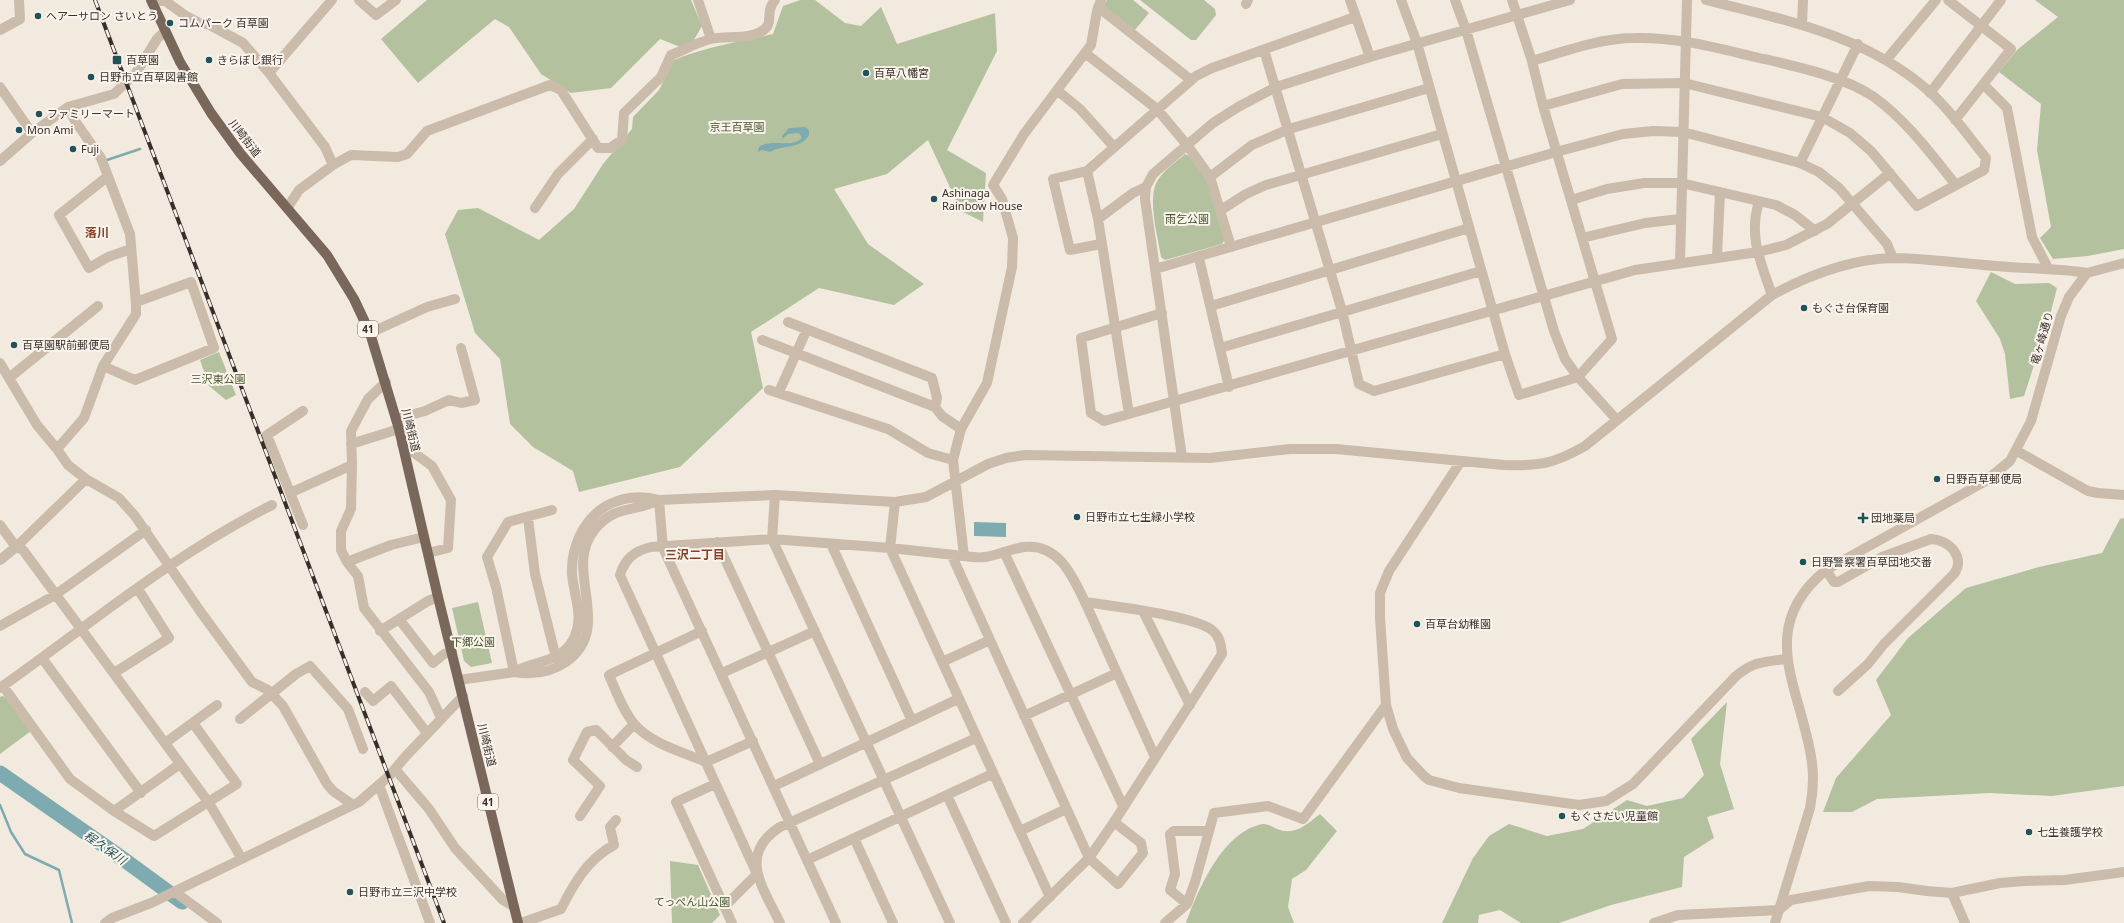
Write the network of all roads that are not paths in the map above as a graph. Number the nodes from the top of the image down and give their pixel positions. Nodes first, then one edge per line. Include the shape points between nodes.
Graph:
1 (19, 0) edge
2 (332, 0) edge
3 (359, 0) edge
4 (396, 0) edge
5 (698, 0) edge
6 (775, 0) edge
7 (1350, 0) edge
8 (1401, 0) edge
9 (1455, 0) edge
10 (1512, 0) edge
11 (1570, 0) edge
12 (1687, 0) edge
13 (1706, 0) edge
14 (1803, 0) edge
15 (1936, 0) edge
16 (1948, 0) edge
17 (2001, 0) edge
18 (152, 2) edge
19 (1100, 4) edge
20 (1517, 14) junction
21 (1356, 17) junction
22 (1802, 24) junction
23 (1981, 27) junction
24 (0, 30) edge
25 (1466, 30) junction
26 (165, 32) junction
27 (711, 39) junction
28 (1686, 41) junction
29 (1417, 43) junction
30 (1858, 44) junction
31 (1264, 50) junction
32 (1085, 53) junction
33 (1370, 57) junction
34 (1887, 59) junction
35 (1532, 61) junction
36 (268, 73) junction
37 (1191, 80) junction
38 (1840, 80) junction
39 (1684, 83) junction
40 (1984, 85) junction
41 (0, 87) edge
42 (1276, 87) junction
43 (1429, 88) junction
44 (1058, 91) junction
45 (1930, 93) junction
46 (1543, 106) junction
47 (68, 108) junction
48 (1157, 109) junction
49 (1822, 118) junction
50 (1955, 120) junction
51 (1289, 129) junction
52 (1683, 132) junction
53 (32, 133) junction
54 (1442, 134) junction
55 (593, 139) junction
56 (1187, 145) junction
57 (1114, 147) junction
58 (1556, 152) junction
59 (0, 161) edge
60 (1800, 163) junction
61 (333, 165) junction
62 (1507, 167) junction
63 (1087, 171) junction
64 (1302, 174) junction
65 (1890, 174) junction
66 (107, 176) junction
67 (1210, 177) junction
68 (1455, 180) junction
69 (1681, 183) junction
70 (1956, 185) junction
71 (1146, 187) junction
72 (1720, 192) junction
73 (1571, 200) junction
74 (1759, 202) junction
75 (1853, 204) junction
76 (288, 207) junction
77 (535, 208) dead end
78 (1221, 210) junction
79 (1098, 219) junction
80 (1680, 219) junction
81 (1317, 222) junction
82 (1469, 228) junction
83 (1815, 231) junction
84 (1582, 238) junction
85 (1101, 244) junction
86 (1231, 247) junction
87 (131, 249) junction
88 (1758, 252) junction
89 (1717, 257) junction
90 (1199, 258) junction
91 (1893, 258) junction
92 (1680, 262) junction
93 (2124, 263) edge
94 (2048, 268) junction
95 (1155, 269) junction
96 (1331, 271) junction
97 (1480, 271) junction
98 (2087, 273) junction
99 (1594, 281) junction
100 (1772, 295) junction
101 (1543, 296) junction
102 (455, 299) dead end
103 (136, 302) junction
104 (98, 306) dead end
105 (1211, 306) junction
106 (1493, 309) junction
107 (1342, 311) junction
108 (1162, 313) junction
109 (788, 322) dead end
110 (1115, 328) junction
111 (807, 329) junction
112 (370, 333) junction
113 (762, 340) dead end
114 (461, 348) dead end
115 (1220, 348) junction
116 (1351, 351) junction
117 (796, 353) junction
118 (1505, 354) junction
119 (0, 363) edge
120 (103, 366) junction
121 (1578, 377) junction
122 (9, 378) junction
123 (386, 382) junction
124 (1229, 387) junction
125 (769, 390) dead end
126 (779, 392) junction
127 (1173, 402) junction
128 (936, 407) junction
129 (303, 411) dead end
130 (1129, 414) junction
131 (1617, 420) junction
132 (397, 424) junction
133 (961, 430) junction
134 (351, 444) junction
135 (402, 444) junction
136 (57, 449) junction
137 (2017, 450) junction
138 (1182, 457) junction
139 (953, 460) junction
140 (1461, 461) junction
141 (352, 465) junction
142 (86, 479) junction
143 (956, 482) junction
144 (290, 493) junction
145 (775, 495) junction
146 (2124, 495) edge
147 (659, 500) junction
148 (895, 502) junction
149 (272, 505) dead end
150 (552, 510) dead end
151 (528, 518) junction
152 (0, 525) edge
153 (303, 525) dead end
154 (146, 530) junction
155 (424, 537) junction
156 (772, 539) junction
157 (717, 542) junction
158 (831, 544) junction
159 (16, 547) junction
160 (663, 548) junction
161 (890, 548) junction
162 (1004, 552) junction
163 (428, 553) junction
164 (952, 556) junction
165 (964, 556) junction
166 (0, 560) edge
167 (347, 562) junction
168 (169, 566) junction
169 (1826, 570) junction
170 (138, 589) junction
171 (55, 595) junction
172 (438, 597) junction
173 (1085, 602) junction
174 (1144, 611) junction
175 (399, 619) junction
176 (0, 626) edge
177 (81, 629) junction
178 (380, 631) junction
179 (702, 631) junction
180 (815, 631) junction
181 (990, 640) junction
182 (452, 652) junction
183 (768, 652) junction
184 (655, 653) junction
185 (42, 658) junction
186 (556, 658) junction
187 (1786, 659) junction
188 (942, 662) junction
189 (514, 672) junction
190 (114, 673) junction
191 (722, 673) junction
192 (1117, 673) junction
193 (459, 680) junction
194 (1, 687) edge
195 (1838, 691) dead end
196 (365, 692) dead end
197 (1070, 694) junction
198 (272, 695) junction
199 (463, 696) junction
200 (958, 699) junction
201 (1386, 705) junction
202 (217, 706) dead end
203 (1190, 706) junction
204 (1024, 716) junction
205 (441, 718) junction
206 (240, 719) dead end
207 (912, 720) junction
208 (194, 723) junction
209 (634, 724) junction
210 (427, 734) junction
211 (976, 738) junction
212 (753, 741) junction
213 (866, 742) junction
214 (165, 743) junction
215 (612, 747) junction
216 (362, 749) dead end
217 (1155, 757) junction
218 (706, 762) junction
219 (180, 764) junction
220 (820, 764) junction
221 (637, 767) dead end
222 (395, 769) junction
223 (992, 774) junction
224 (884, 781) junction
225 (715, 784) junction
226 (379, 785) junction
227 (774, 786) junction
228 (140, 792) junction
229 (946, 795) junction
230 (209, 803) junction
231 (353, 805) junction
232 (1123, 806) junction
233 (1066, 809) junction
234 (114, 811) junction
235 (580, 816) dead end
236 (900, 816) junction
237 (616, 820) dead end
238 (1114, 822) junction
239 (790, 823) junction
240 (1020, 831) junction
241 (1208, 831) junction
242 (854, 838) junction
243 (1089, 858) junction
244 (242, 859) junction
245 (807, 860) junction
246 (2124, 872) edge
247 (757, 874) junction
248 (173, 892) junction
249 (1952, 892) junction
250 (1050, 897) junction
251 (1187, 904) junction
252 (514, 906) junction
253 (724, 907) junction
254 (1779, 910) junction
255 (105, 923) edge
256 (217, 923) edge
257 (430, 923) edge
258 (519, 923) edge
259 (732, 923) edge
260 (780, 923) edge
261 (836, 923) edge
262 (893, 923) edge
263 (950, 923) edge
264 (1006, 923) edge
265 (1023, 923) edge
266 (1165, 923) edge
267 (1654, 923) edge
268 (1775, 923) edge
269 (1965, 923) edge

1 - 24 street via 20,19
2 - 36 street
3 - 4 street via 376,15
5 - 27 street
6 - 27 street via 768,10 770,22 766,28 745,36
7 - 21 street
8 - 29 street
9 - 25 street
10 - 20 street
11 - 20 street
12 - 28 street
13 - 22 street
14 - 22 street
15 - 34 street
16 - 23 street
17 - 23 street
18 - 26 main road, 川崎街道 / 41
18 - 36 street via 164,0 186,16 199,23 208,24 243,44
19 - 32 street via 1091,45
19 - 37 street
20 - 25 street
20 - 35 street
21 - 31 street
21 - 33 street
22 - 30 street
23 - 40 street via 2011,49
23 - 45 street
25 - 29 street
25 - 62 street
26 - 47 street via 157,39 136,72 114,94
26 - 76 main road, 川崎街道 / 41 via 211,114 240,153
27 - 55 street via 670,55 661,77 624,113 622,140 610,148 598,148
28 - 35 street via 1634,38 1614,40 1572,48
28 - 38 street via 1800,67
28 - 39 street
29 - 33 street
29 - 43 street
30 - 34 street
30 - 38 street
31 - 37 street via 1212,68
31 - 42 street
32 - 44 street
32 - 48 street
33 - 42 street
34 - 45 street
35 - 46 street
36 - 61 street via 325,147
37 - 48 street
38 - 49 street
38 - 70 street via 1873,96 1907,125
39 - 46 street via 1622,84
39 - 49 street
39 - 52 street
40 - 50 street
40 - 94 street via 2007,108 2032,237
41 - 53 street
42 - 51 street
42 - 56 street via 1213,122
43 - 51 street
43 - 54 street
44 - 57 street via 1080,109
44 - 133 street via 1024,134 993,185 1002,199 1013,238 1012,267 987,383
45 - 50 street
46 - 58 street
47 - 53 street
47 - 66 street via 74,121 101,158
48 - 56 street
48 - 57 street
49 - 60 street
49 - 65 street via 1850,133 1871,151
50 - 70 street via 1986,158 1984,170
51 - 64 street
51 - 67 street via 1252,145
52 - 58 street via 1623,134
52 - 60 street
52 - 69 street
53 - 59 street
54 - 64 street
54 - 68 street
55 - 61 street via 561,90 550,85 427,131 407,154 398,157 351,155
55 - 77 street via 558,174
56 - 67 street
56 - 71 street via 1153,174
57 - 63 street
58 - 62 street
58 - 73 street
60 - 75 street via 1824,176
61 - 76 street via 299,190
62 - 68 street
62 - 101 street
63 - 79 street
63 - 85 street via 1053,179 1070,250
64 - 78 street via 1246,194
64 - 81 street
65 - 70 street via 1917,206
65 - 75 street
66 - 87 street via 130,234
66 - 87 street via 58,215 89,268 108,257
67 - 78 street
68 - 81 street
68 - 82 street
69 - 72 street
69 - 73 street via 1644,183 1607,189
69 - 80 street
71 - 79 street via 1133,193
71 - 95 street via 1145,199
72 - 74 street
72 - 89 street
73 - 84 street
74 - 83 street via 1776,205 1795,215
74 - 88 street via 1754,216
75 - 83 street
75 - 91 street via 1887,244
76 - 112 main road, 川崎街道 / 41 via 327,254 343,278
78 - 86 street
79 - 85 street
80 - 84 street via 1644,223
80 - 92 street
81 - 86 street
81 - 96 street
82 - 96 street
82 - 97 street
83 - 88 street via 1786,245
84 - 99 street
85 - 110 street
86 - 90 street
87 - 103 street
88 - 89 street
88 - 100 street
89 - 92 street
90 - 95 street
90 - 105 street
91 - 94 street
91 - 100 street via 1834,268 1801,280
92 - 99 street
93 - 98 street
94 - 98 street
95 - 108 street
96 - 105 street
96 - 107 street
97 - 106 street
97 - 107 street
98 - 137 street, 竜ヶ峰通り via 2077,284 2064,307 2031,421
99 - 101 street
99 - 121 street via 1612,339
100 - 131 street
101 - 106 street
101 - 121 street via 1565,359
102 - 112 street via 427,307
103 - 120 street via 136,314
103 - 120 street via 191,282 214,348 135,380
104 - 122 street
105 - 115 street
106 - 116 street
106 - 118 street
107 - 115 street
107 - 116 street
108 - 110 street
108 - 127 street
109 - 111 street
110 - 130 street
110 - 130 street via 1080,338 1091,413 1104,421
111 - 117 street
111 - 128 street via 932,378 937,398
112 - 123 main road, 川崎街道 / 41
113 - 117 street
114 - 132 street via 475,400 461,403 449,400
115 - 124 street
116 - 118 street via 1359,384 1374,391
116 - 124 street
117 - 126 street
117 - 128 street
118 - 121 street via 1519,395
119 - 122 street
120 - 136 street via 84,418
121 - 131 street
122 - 136 street via 37,425
123 - 132 main road, 川崎街道 / 41
123 - 134 street via 368,399 359,413 351,431
124 - 127 street
125 - 126 street
126 - 139 street via 888,429 928,453
127 - 130 street
127 - 138 street
128 - 133 street via 942,416
129 - 144 street via 267,435
131 - 140 street via 1585,446 1548,464 1522,466
132 - 134 street
132 - 135 main road, 川崎街道 / 41
133 - 139 street
134 - 141 street
135 - 155 main road, 川崎街道 / 41
135 - 163 street via 432,466 451,500 448,548
136 - 142 street via 68,465
137 - 146 street via 2088,491
137 - 169 street, 竜ヶ峰通り via 2003,468 1984,482
138 - 140 street via 1210,458 1290,449 1336,449
138 - 143 street via 1025,455 988,464
139 - 143 street
140 - 201 street via 1389,571 1380,593
141 - 144 street
141 - 167 street via 351,510 341,531 341,550
142 - 154 street via 119,498
142 - 159 street
143 - 148 street via 926,497
143 - 165 street
144 - 153 street
145 - 147 street
145 - 148 street
145 - 156 street
147 - 160 street
147 - 186 street via 646,496 621,500 599,511 587,523 579,536 573,556 572,574 579,615 578,628 566,650
147 - 189 street via 648,505 617,511 594,530 587,542 583,556 583,572 590,617 588,632 581,647 559,667 528,674
148 - 161 street
149 - 168 street via 231,526
150 - 151 street
151 - 186 street via 535,574
151 - 189 street via 508,522 487,557
152 - 159 street
154 - 168 street
154 - 171 street
155 - 163 main road, 川崎街道 / 41
155 - 167 street
156 - 157 street
156 - 158 street
156 - 180 street
157 - 160 street
157 - 183 street
158 - 161 street
158 - 207 street
159 - 166 street
159 - 171 street via 23,550
160 - 179 street
160 - 184 street via 640,550 623,565 620,575
161 - 164 street
161 - 188 street
162 - 165 street via 984,558
162 - 173 street via 1025,547 1045,550 1059,557 1070,572
162 - 197 street
163 - 172 main road, 川崎街道 / 41
164 - 165 street
164 - 181 street
167 - 178 street via 358,576 364,608
168 - 170 street
168 - 198 street via 252,682 268,690
169 - 187 street, 竜ヶ峰通り via 1810,585 1796,606 1787,636
169 - 195 street via 1834,582 1838,582 1882,557 1931,539 1952,546 1958,558 1958,568 1954,574 1884,644 1868,664
170 - 177 street
170 - 190 street via 168,638
171 - 176 street
171 - 177 street
172 - 175 street
172 - 182 main road, 川崎街道 / 41
173 - 174 street
173 - 192 street
174 - 203 street
174 - 203 street via 1203,624 1214,632 1220,642 1222,654
175 - 178 street
175 - 182 street via 433,663 444,654
177 - 185 street
177 - 190 street
178 - 205 street via 429,692
179 - 184 street
179 - 191 street
180 - 183 street
180 - 213 street
181 - 188 street
181 - 204 street
182 - 193 main road, 川崎街道 / 41
183 - 191 street
183 - 220 street
184 - 209 street via 609,675
184 - 218 street
185 - 194 street
185 - 228 street
186 - 189 street via 525,665
187 - 201 street via 1754,663 1746,668 1633,784 1606,801 1578,805 1459,788 1429,780 1418,772 1407,758 1393,729
187 - 254 street, 竜ヶ峰通り via 1812,762 1814,790
188 - 200 street
189 - 193 street
190 - 214 street
191 - 212 street
192 - 197 street
192 - 217 street
193 - 199 main road, 川崎街道 / 41
194 - 234 street via 70,779
196 - 210 street via 373,701 391,686
197 - 204 street
197 - 232 street
198 - 206 street
198 - 216 street via 296,674 310,666 348,709
198 - 231 street via 283,706 324,780 333,791
199 - 205 street
199 - 252 main road, 川崎街道 / 41
200 - 207 street
200 - 211 street
201 - 241 street via 1303,819 1268,806 1214,813
202 - 208 street
203 - 217 street
204 - 233 street
205 - 210 street
207 - 213 street
208 - 214 street
208 - 230 street via 237,784
209 - 215 street
209 - 218 street via 647,736
210 - 222 street
211 - 223 street
211 - 224 street
212 - 218 street
212 - 227 street
213 - 220 street
213 - 224 street
214 - 219 street
215 - 221 street
215 - 235 street via 596,730 587,732 573,760 600,786
217 - 232 street
218 - 225 street
219 - 228 street
219 - 230 street
220 - 227 street
222 - 226 street
222 - 252 street via 429,809 455,848 503,900
223 - 229 street
223 - 240 street
224 - 236 street
224 - 239 street
225 - 247 street
225 - 253 street via 676,802
226 - 231 street
226 - 257 street
227 - 239 street
228 - 234 street
229 - 236 street
229 - 264 street
230 - 234 street via 154,836
230 - 244 street
231 - 244 street
232 - 238 street
233 - 240 street
233 - 243 street
236 - 242 street
236 - 263 street
237 - 258 street via 610,827 614,844 601,852 580,874 561,909
238 - 243 street
238 - 243 street via 1141,842 1143,854 1118,884
239 - 245 street
239 - 247 street via 768,835 759,846
240 - 250 street
241 - 251 street
241 - 251 street via 1174,831 1170,834 1175,874 1170,890
242 - 245 street
242 - 262 street
243 - 250 street
244 - 248 street
245 - 261 street
246 - 249 street via 2066,880 2024,880
247 - 253 street
247 - 260 street
248 - 255 street
248 - 256 street
249 - 254 street via 1869,886 1791,900
249 - 269 street
250 - 265 street
251 - 266 street
252 - 258 main road, 川崎街道 / 41
253 - 259 street
254 - 267 street via 1678,915
254 - 268 street, 竜ヶ峰通り

